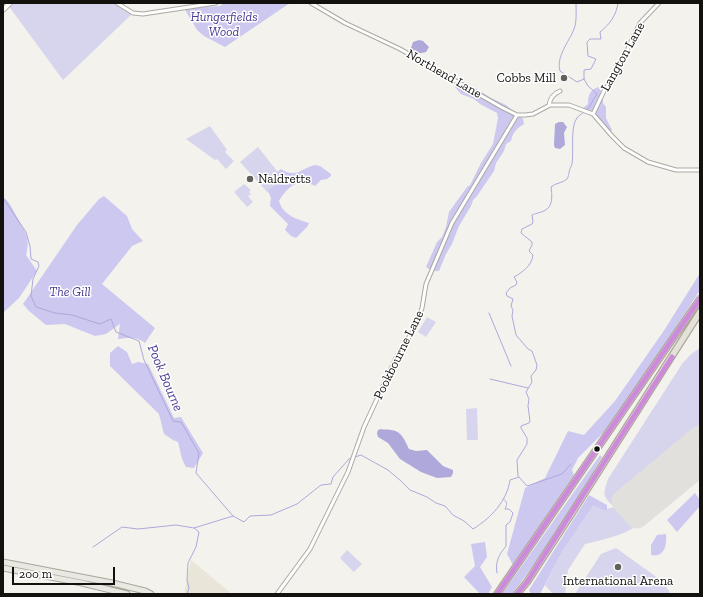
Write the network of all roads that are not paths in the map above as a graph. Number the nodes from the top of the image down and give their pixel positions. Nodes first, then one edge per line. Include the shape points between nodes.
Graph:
1 (10, 3) edge
2 (117, 3) edge
3 (216, 3) edge
4 (311, 3) edge
5 (659, 3) edge
6 (3, 10) edge
7 (560, 91) dead end
8 (549, 105) junction
9 (517, 114) junction
10 (593, 114) junction
11 (700, 170) edge
12 (700, 299) edge
13 (700, 312) edge
14 (3, 562) edge
15 (3, 568) edge
16 (527, 582) junction
17 (127, 594) edge
18 (152, 594) edge
19 (276, 594) edge
20 (497, 594) edge
21 (517, 594) edge
22 (522, 594) edge

1 - 6 street
2 - 3 street via 133,13 143,14
4 - 9 street, Northend Lane
5 - 10 street, Langton Lane via 640,23 621,66 604,91
7 - 8 street via 553,95
8 - 9 street via 533,114
8 - 10 street via 569,105
9 - 19 street, Pookbourne Lane via 452,223 426,284 422,308 414,329 396,358 364,428 348,472 310,549
10 - 11 street via 624,148 648,162 676,170
12 - 20 highway
13 - 16 highway
14 - 18 main road via 112,583
15 - 17 main road
16 - 21 highway
16 - 22 highway

